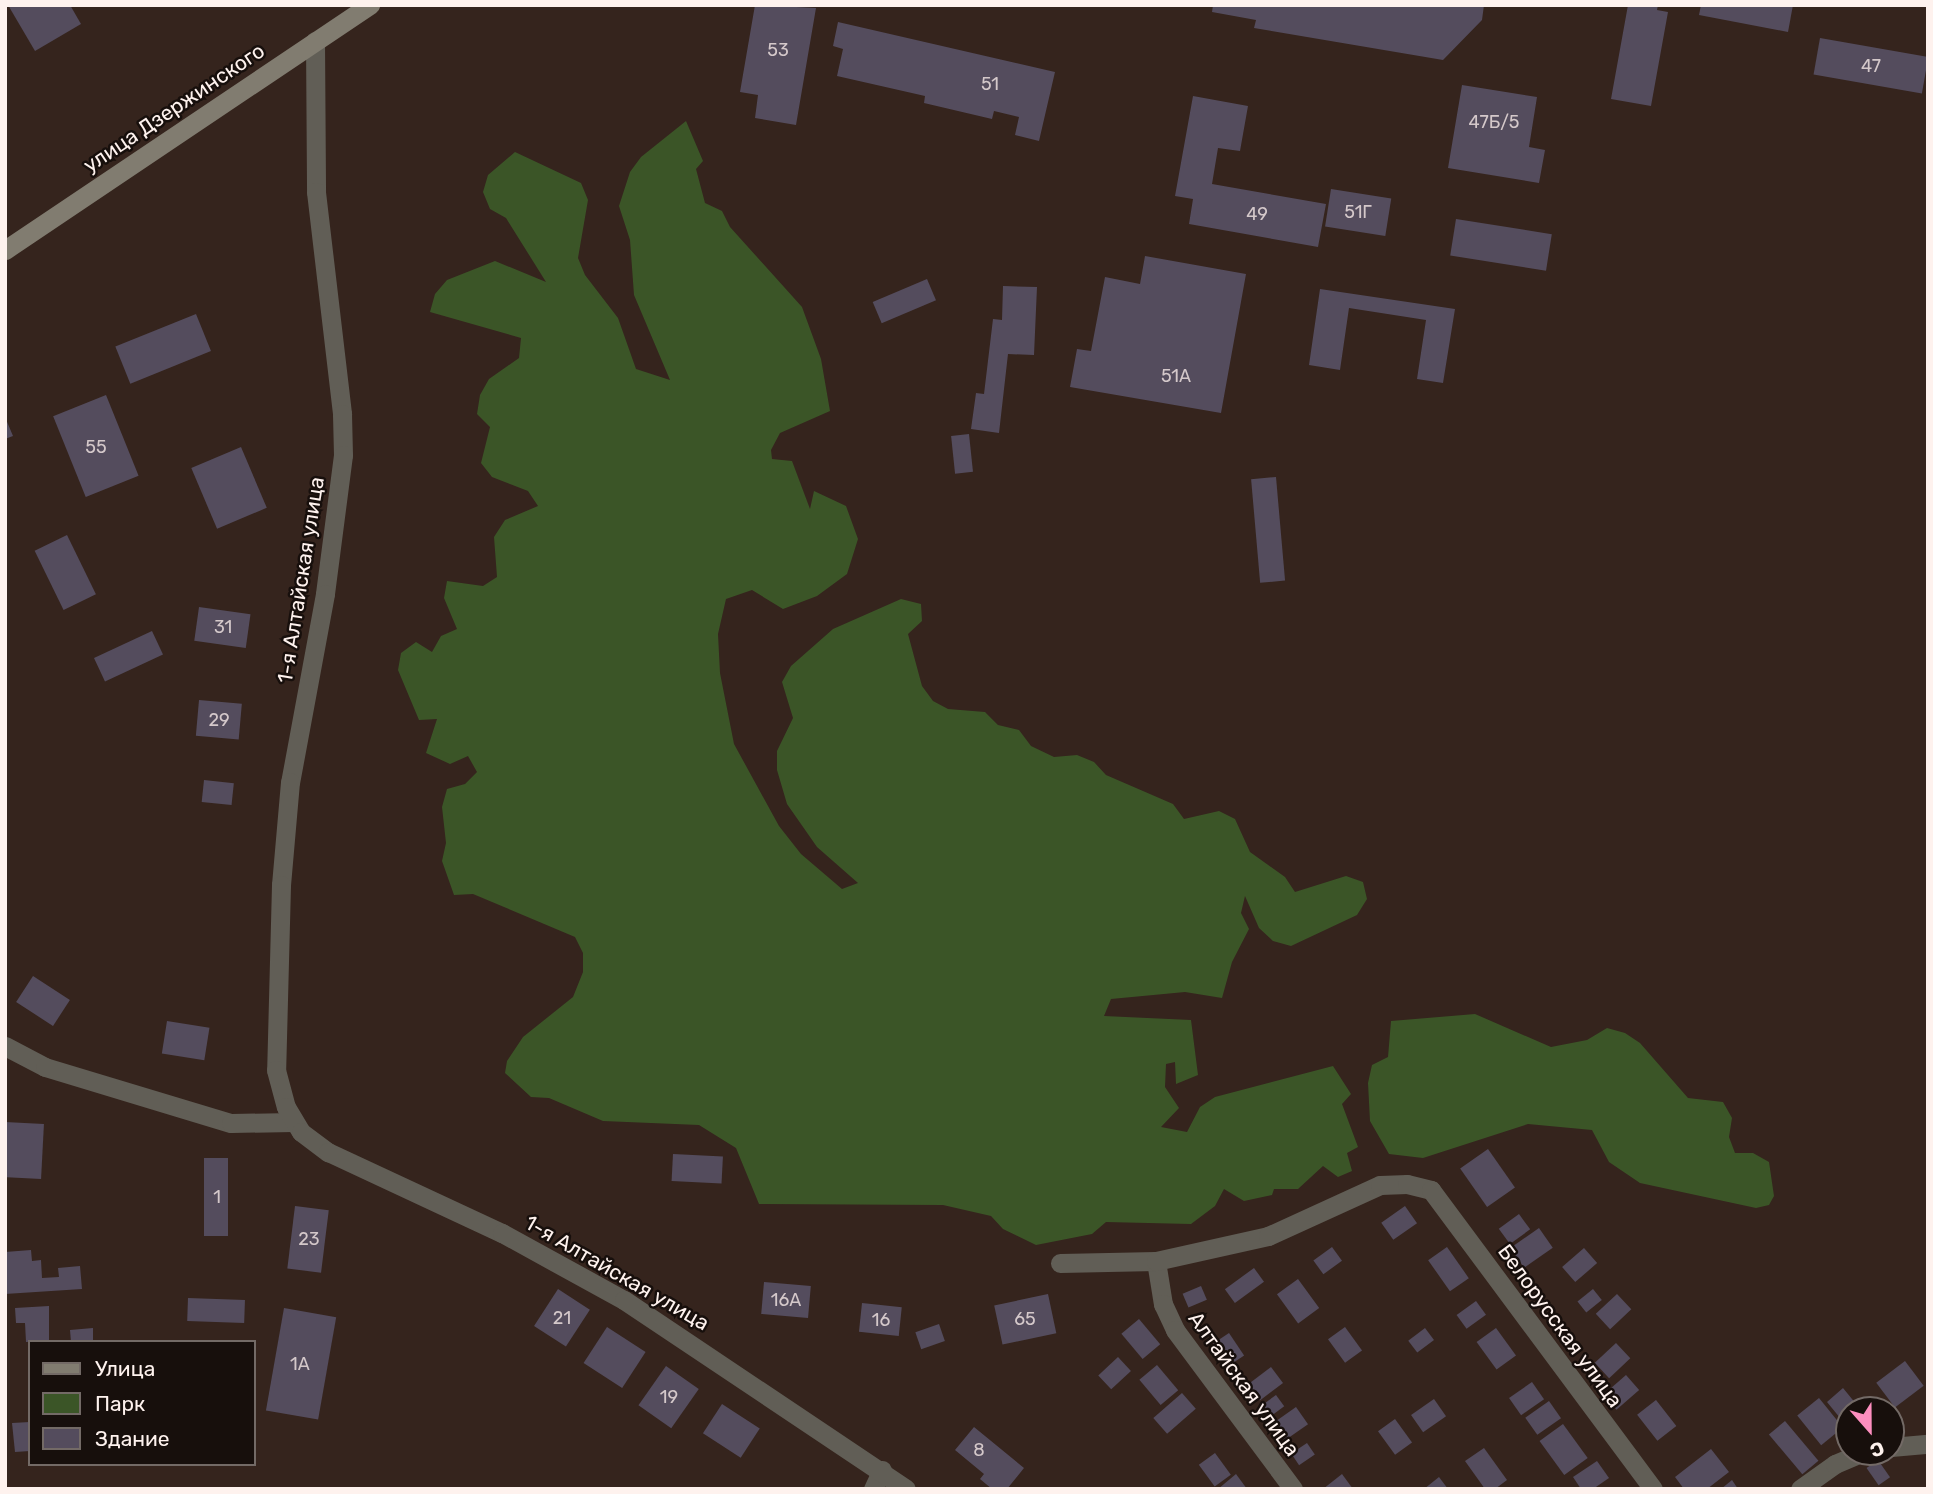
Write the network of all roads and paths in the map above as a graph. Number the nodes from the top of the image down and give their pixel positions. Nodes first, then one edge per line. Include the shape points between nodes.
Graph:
1 (370, 5) edge
2 (315, 41) junction
3 (5, 250) edge
4 (5, 1046) edge
5 (293, 1122) junction
6 (1156, 1261) junction
7 (1060, 1263) dead end
8 (1928, 1444) edge
9 (1905, 1446) edge
10 (1835, 1464) edge
11 (882, 1470) junction
12 (873, 1489) edge
13 (906, 1489) edge
14 (1293, 1489) edge
15 (1653, 1489) edge
16 (1800, 1489) edge

1 - 2 main road, улица Дзержинского
2 - 3 main road, улица Дзержинского
2 - 5 street, 1-я Алтайская улица via 316,192 343,455 325,594 290,782 277,932 276,1070
4 - 5 street via 45,1067 231,1123
5 - 11 street, 1-я Алтайская улица via 328,1152 502,1233 624,1300
6 - 7 street
6 - 14 street, Алтайская улица via 1163,1304 1175,1331
6 - 15 street, Белорусская улица via 1278,1232 1380,1185 1407,1184 1431,1190
8 - 9 street
10 - 16 street
11 - 12 street
11 - 13 street, 1-я Алтайская улица

